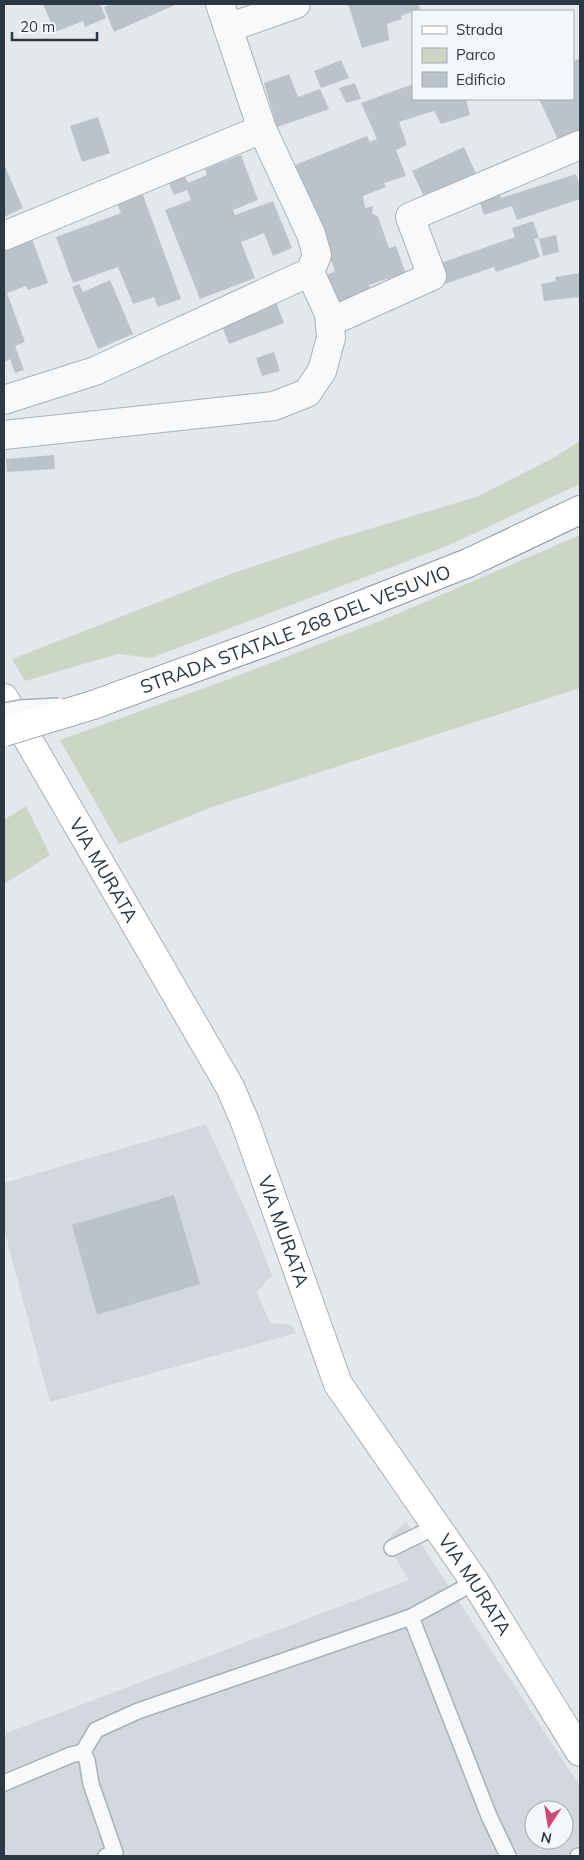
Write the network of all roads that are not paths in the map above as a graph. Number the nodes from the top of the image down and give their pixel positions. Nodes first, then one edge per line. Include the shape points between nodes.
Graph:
1 (296, 4) edge
2 (224, 16) edge
3 (262, 129) junction
4 (580, 145) edge
5 (4, 236) edge
6 (310, 272) junction
7 (330, 322) junction
8 (4, 400) edge
9 (4, 435) edge
10 (580, 510) edge
11 (4, 698) edge
12 (93, 705) junction
13 (4, 711) edge
14 (4, 732) edge
15 (437, 1526) junction
16 (392, 1548) dead end
17 (475, 1582) junction
18 (411, 1617) junction
19 (83, 1752) junction
20 (580, 1752) edge
21 (4, 1783) edge
22 (106, 1856) edge
23 (508, 1856) edge

1 - 2 street
2 - 3 street
3 - 5 street
3 - 6 street via 311,234 317,255
4 - 7 street via 410,216 432,276
6 - 7 street
6 - 8 street via 95,371
7 - 9 street via 331,338 322,371 307,393 274,406
10 - 12 main road, STRADA STATALE 268 DEL VESUVIO via 468,563
11 - 15 main road, VIA MURATA via 230,1087 338,1384
12 - 13 lane, bridge
12 - 14 main road, STRADA STATALE 268 DEL VESUVIO, bridge
15 - 16 lane
15 - 17 main road, VIA MURATA
17 - 18 lane
17 - 20 main road, VIA MURATA
18 - 19 lane via 138,1711 96,1730
18 - 23 lane via 489,1816
19 - 21 lane
19 - 22 lane via 115,1854

